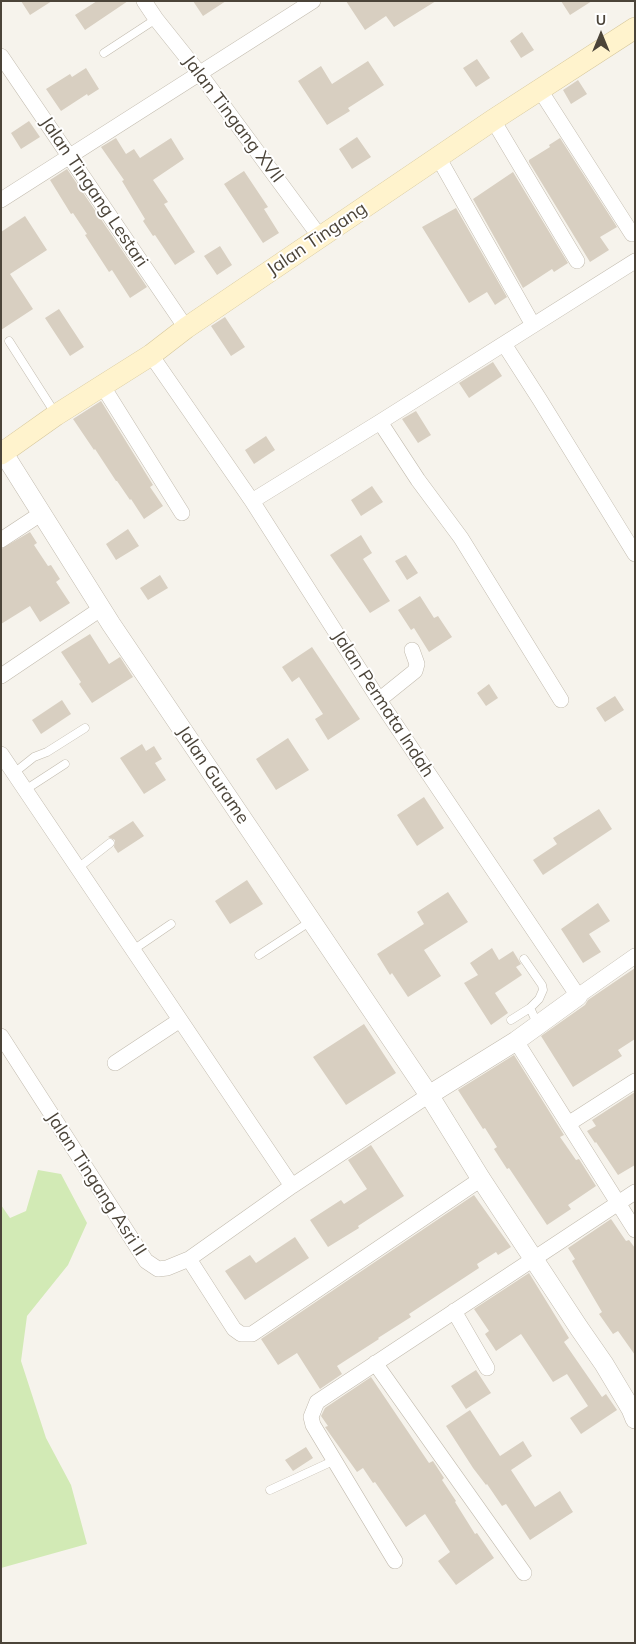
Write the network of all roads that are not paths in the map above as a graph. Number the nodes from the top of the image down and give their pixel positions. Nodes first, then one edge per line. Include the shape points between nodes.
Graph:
1 (144, 1) edge
2 (313, 1) edge
3 (156, 19) junction
4 (635, 28) edge
5 (104, 53) dead end
6 (1, 56) edge
7 (200, 74) junction
8 (540, 90) junction
9 (493, 120) junction
10 (69, 157) junction
11 (438, 157) junction
12 (1, 200) edge
13 (632, 234) dead end
14 (320, 237) junction
15 (577, 261) dead end
16 (635, 261) edge
17 (533, 325) junction
18 (186, 328) junction
19 (9, 341) dead end
20 (504, 344) junction
21 (151, 355) junction
22 (102, 385) junction
23 (56, 415) junction
24 (380, 422) junction
25 (2, 452) edge
26 (252, 501) junction
27 (42, 513) junction
28 (182, 513) dead end
29 (1, 540) edge
30 (635, 554) edge
31 (102, 608) junction
32 (412, 650) dead end
33 (1, 676) edge
34 (379, 700) junction
35 (561, 700) dead end
36 (85, 728) dead end
37 (1, 754) edge
38 (65, 764) dead end
39 (14, 773) junction
40 (25, 790) junction
41 (110, 843) dead end
42 (78, 868) junction
43 (311, 921) junction
44 (171, 924) dead end
45 (133, 950) junction
46 (259, 955) dead end
47 (635, 956) edge
48 (524, 959) dead end
49 (578, 996) junction
50 (534, 1016) junction
51 (180, 1020) junction
52 (511, 1020) dead end
53 (1, 1036) edge
54 (516, 1041) junction
55 (115, 1063) dead end
56 (635, 1080) edge
57 (428, 1095) junction
58 (568, 1124) junction
59 (481, 1180) junction
60 (292, 1186) junction
61 (635, 1192) edge
62 (617, 1204) junction
63 (635, 1230) edge
64 (189, 1259) junction
65 (534, 1259) junction
66 (454, 1311) junction
67 (375, 1363) junction
68 (487, 1368) dead end
69 (635, 1419) edge
70 (333, 1460) junction
71 (270, 1490) dead end
72 (395, 1561) dead end
73 (524, 1573) dead end

1 - 3 street, Jalan Tingang XVII
2 - 7 street
3 - 5 lane
3 - 7 street, Jalan Tingang XVII
4 - 8 main road, Jalan Tingang
6 - 10 street, Jalan Tingang Lestari
7 - 10 street
7 - 14 street, Jalan Tingang XVII
8 - 9 main road, Jalan Tingang
8 - 13 street
9 - 11 main road, Jalan Tingang
9 - 15 street
10 - 12 street
10 - 18 street, Jalan Tingang Lestari
11 - 14 main road, Jalan Tingang
11 - 17 street
14 - 18 main road, Jalan Tingang
16 - 17 street
17 - 20 street
18 - 21 main road, Jalan Tingang
19 - 23 lane
20 - 24 street
20 - 30 street
21 - 22 main road, Jalan Tingang
21 - 26 street, Jalan Permata Indah
22 - 23 main road, Jalan Tingang
22 - 28 street
23 - 25 main road, Jalan Tingang
24 - 26 street
24 - 35 street via 461,538
25 - 27 street, Jalan Gurame
26 - 34 street, Jalan Permata Indah
27 - 29 street
27 - 31 street, Jalan Gurame
31 - 33 street
31 - 43 street, Jalan Gurame
32 - 34 street via 417,664 415,670
34 - 49 street, Jalan Permata Indah
36 - 39 lane via 34,757
37 - 39 street
38 - 40 lane
39 - 40 street
40 - 42 street
41 - 42 lane
42 - 45 street
43 - 46 lane
43 - 57 street, Jalan Gurame
44 - 45 lane
45 - 51 street
47 - 49 street
48 - 50 lane via 543,990
49 - 50 street
50 - 52 lane
50 - 54 street
51 - 55 street
51 - 60 street
53 - 64 street, Jalan Tingang Asri II via 146,1261 154,1268 163,1269
54 - 57 street
54 - 58 street
56 - 58 street
57 - 59 street, Jalan Gurame
57 - 60 street, Jalan Tingang Asri II
58 - 62 street
59 - 64 street via 252,1334 241,1334 234,1329
59 - 65 street, Jalan Gurame
60 - 64 street, Jalan Tingang Asri II
61 - 62 street
62 - 63 street
62 - 65 street
65 - 66 street
65 - 69 street, Jalan Gurame via 604,1364
66 - 67 street
66 - 68 street
67 - 70 street via 317,1402 313,1410 314,1425
67 - 73 street
70 - 71 lane
70 - 72 street

